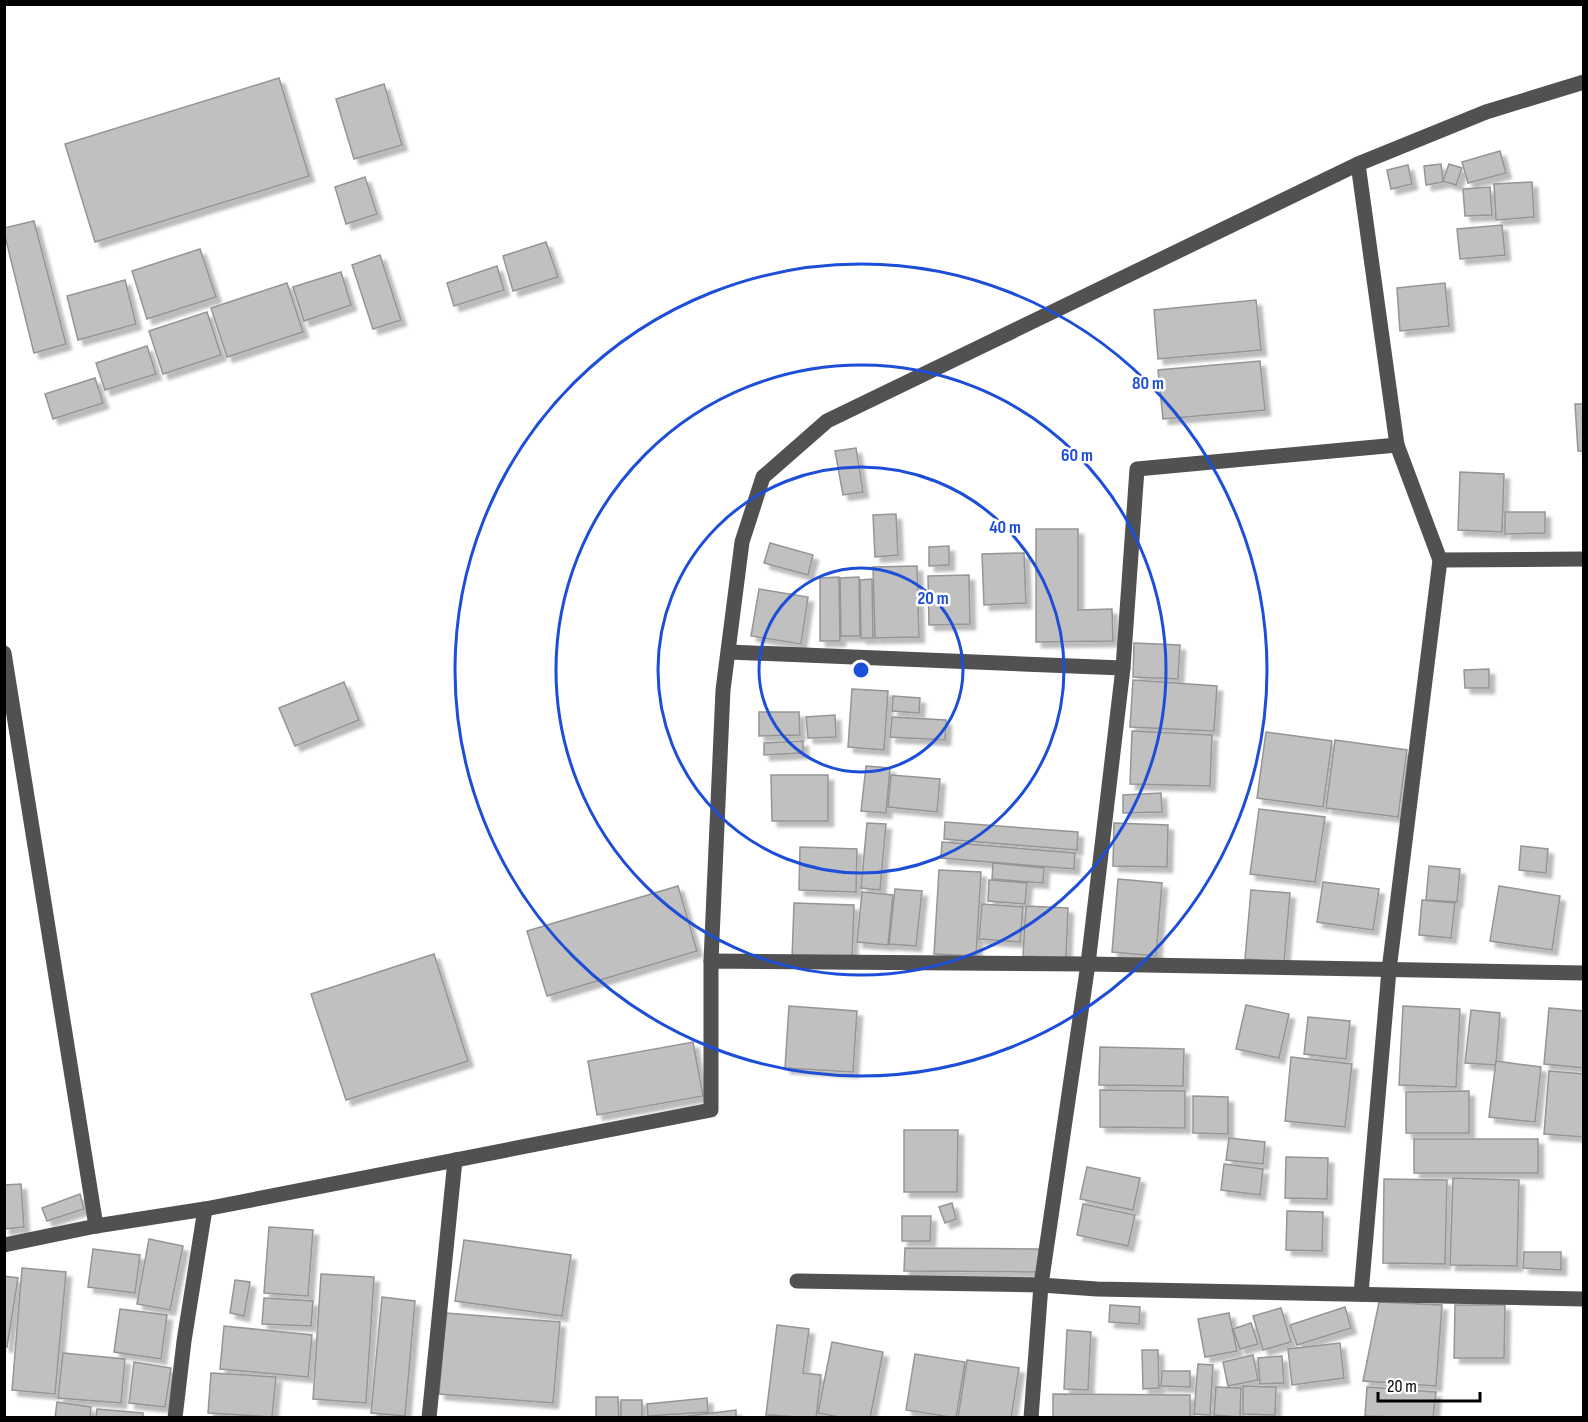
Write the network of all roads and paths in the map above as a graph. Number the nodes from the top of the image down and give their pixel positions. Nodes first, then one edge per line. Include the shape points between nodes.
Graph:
1 (1584, 82) edge
2 (1358, 164) junction
3 (1396, 445) junction
4 (1584, 559) edge
5 (1440, 560) junction
6 (729, 652) junction
7 (4, 653) edge
8 (1124, 669) junction
9 (10, 728) edge
10 (711, 961) junction
11 (1088, 964) junction
12 (1389, 970) junction
13 (1584, 973) edge
14 (455, 1160) junction
15 (205, 1209) junction
16 (96, 1226) junction
17 (4, 1245) edge
18 (797, 1281) dead end
19 (1041, 1285) junction
20 (1361, 1294) junction
21 (1584, 1299) edge
22 (175, 1418) edge
23 (429, 1418) edge
24 (1031, 1418) edge

1 - 2 street via 1486,112
2 - 3 street
2 - 6 street via 827,422 763,477 742,542
3 - 5 street
3 - 8 street via 1137,470
4 - 5 street
5 - 12 street
6 - 8 street
6 - 10 street via 723,690
7 - 9 street
8 - 11 street
9 - 16 street
10 - 11 street
10 - 14 street via 711,1110
11 - 12 street
11 - 19 street
12 - 13 street
12 - 20 street
14 - 15 street
14 - 23 street
15 - 16 street
15 - 22 street
16 - 17 street
18 - 19 street
19 - 20 street
19 - 24 street
20 - 21 street

